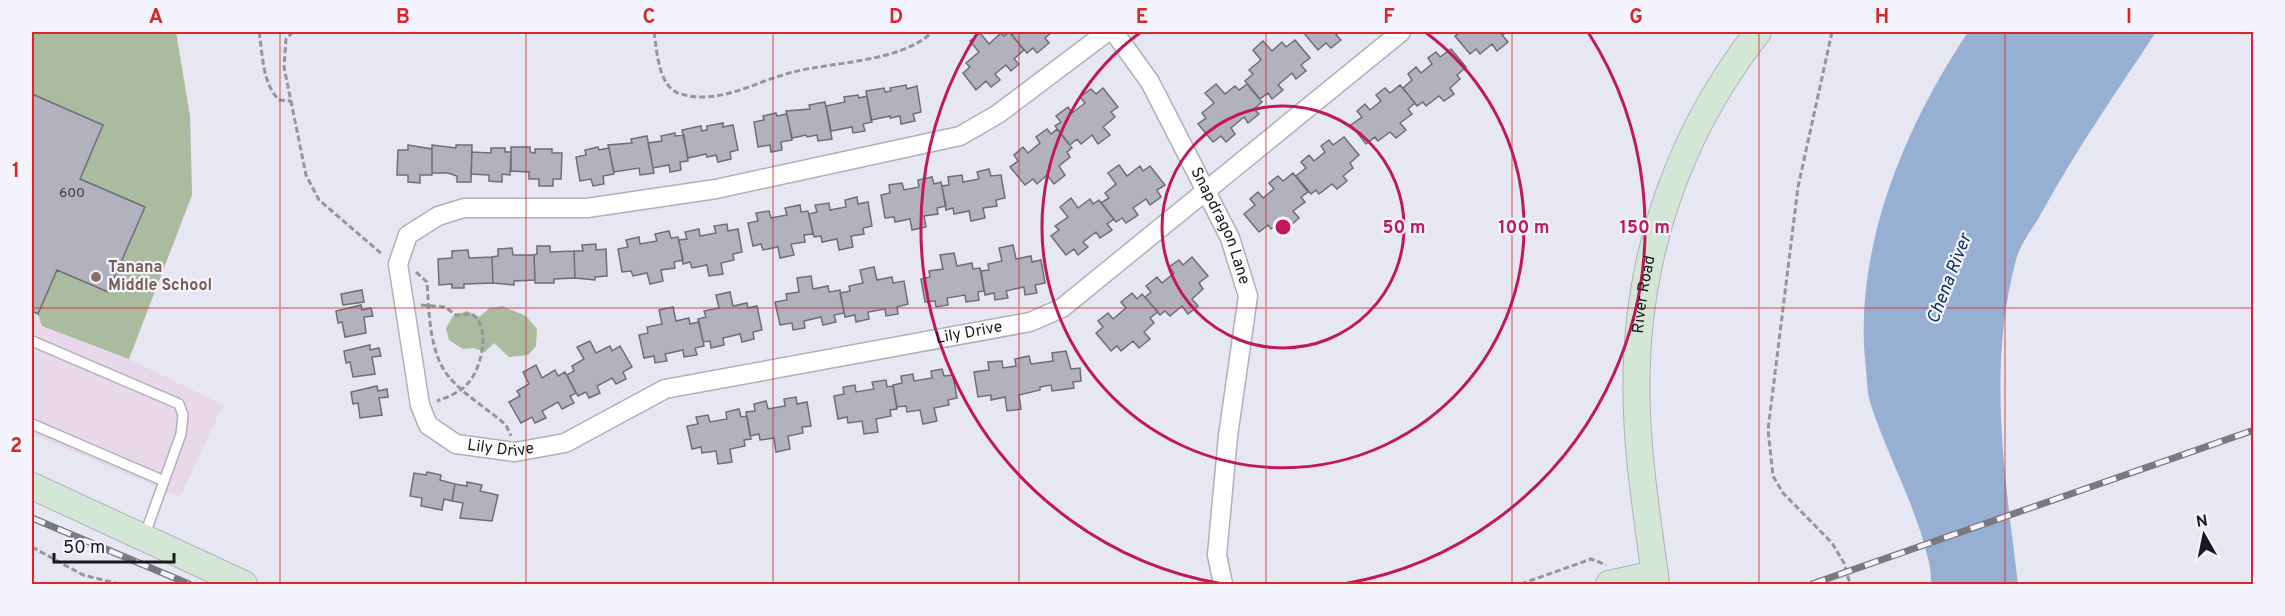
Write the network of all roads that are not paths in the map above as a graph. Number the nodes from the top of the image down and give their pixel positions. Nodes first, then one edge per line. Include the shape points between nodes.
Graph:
1 (1107, 32) edge
2 (1114, 32) edge
3 (1401, 32) edge
4 (1758, 32) edge
5 (1204, 191) junction
6 (32, 341) edge
7 (32, 424) edge
8 (165, 481) junction
9 (32, 486) edge
10 (144, 537) junction
11 (1656, 579) edge
12 (1616, 583) edge
13 (244, 585) edge
14 (1223, 585) edge

1 - 5 street, Lily Drive via 998,114 960,136 716,189 587,208 464,208 438,216 408,235 398,264 420,405 428,425 456,444 515,452 565,443 665,389 1030,322 1062,308
2 - 5 street, Snapdragon Lane via 1150,82
3 - 5 street, Lily Drive
4 - 11 street, River Road via 1730,68 1700,120 1675,176 1653,240 1641,304 1637,413
5 - 14 street, Snapdragon Lane via 1230,238 1248,296 1218,543
6 - 8 lane via 179,404 183,415
7 - 8 lane
8 - 10 lane
9 - 10 street
10 - 13 street
11 - 12 street

